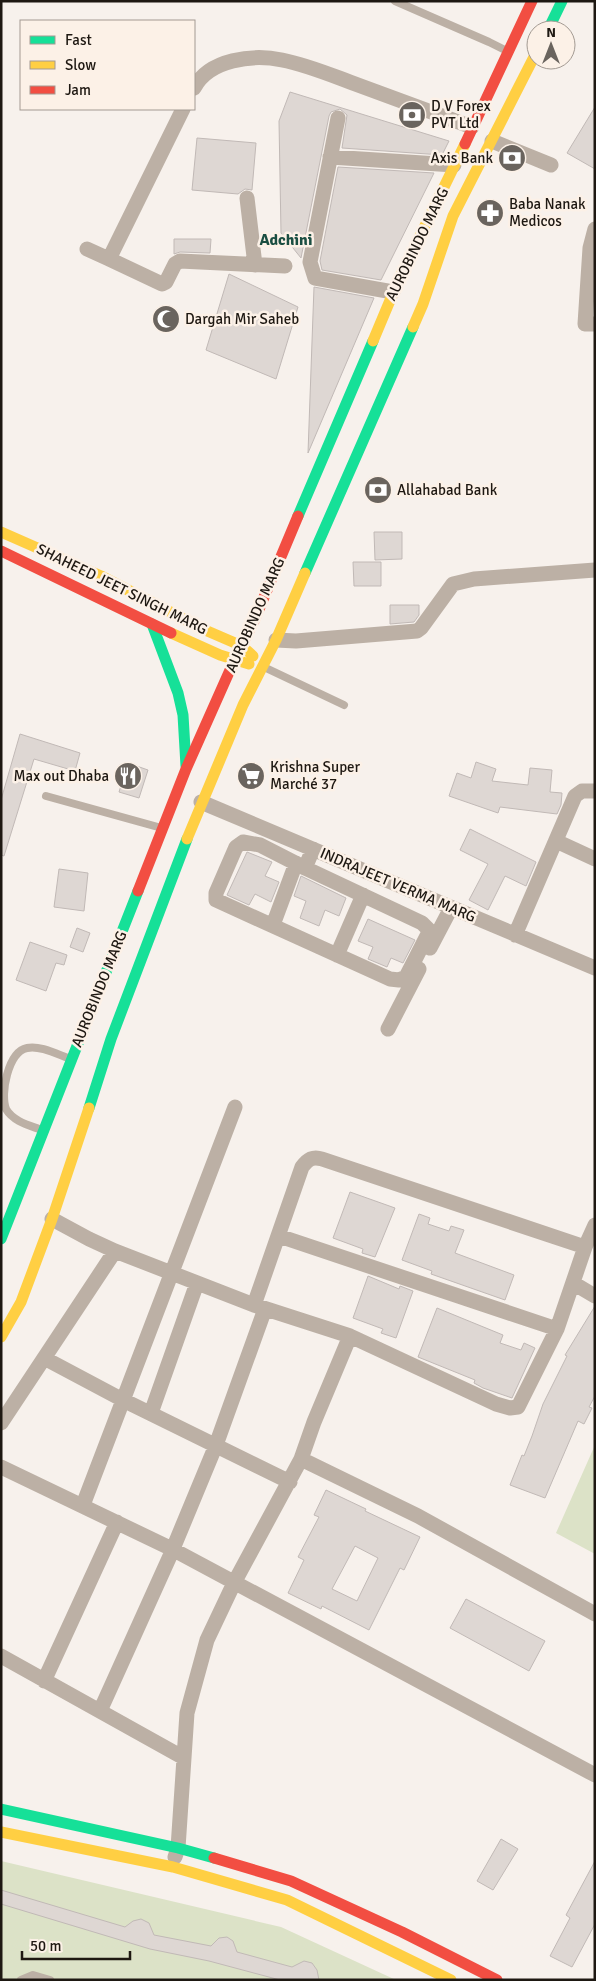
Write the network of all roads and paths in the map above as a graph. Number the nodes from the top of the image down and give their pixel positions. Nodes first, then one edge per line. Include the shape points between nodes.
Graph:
1 (395, 1) edge
2 (532, 1) edge
3 (562, 1) edge
4 (553, 20) edge
5 (501, 37) dead end
6 (502, 49) junction
7 (528, 70) edge
8 (195, 86) edge
9 (183, 110) edge
10 (338, 118) dead end
11 (472, 127) junction
12 (492, 141) junction
13 (330, 157) junction
14 (454, 165) junction
15 (551, 165) dead end
16 (247, 198) dead end
17 (595, 229) edge
18 (87, 249) dead end
19 (109, 259) junction
20 (256, 265) junction
21 (285, 266) dead end
22 (393, 292) junction
23 (595, 324) edge
24 (1, 532) edge
25 (1, 551) edge
26 (595, 570) edge
27 (152, 624) junction
28 (276, 640) junction
29 (242, 646) junction
30 (234, 661) junction
31 (264, 667) junction
32 (344, 705) dead end
33 (186, 769) junction
34 (595, 791) edge
35 (46, 796) dead end
36 (201, 802) junction
37 (162, 829) junction
38 (556, 841) junction
39 (313, 849) junction
40 (595, 859) edge
41 (301, 865) junction
42 (363, 895) junction
43 (451, 908) junction
44 (273, 925) junction
45 (515, 935) junction
46 (337, 955) junction
47 (595, 968) edge
48 (388, 1028) dead end
49 (71, 1059) junction
50 (235, 1107) dead end
51 (44, 1131) junction
52 (52, 1219) junction
53 (595, 1225) edge
54 (279, 1236) junction
55 (1, 1239) edge
56 (585, 1247) junction
57 (115, 1250) junction
58 (172, 1273) junction
59 (197, 1283) junction
60 (573, 1283) junction
61 (595, 1296) edge
62 (259, 1307) junction
63 (557, 1329) junction
64 (350, 1336) junction
65 (1, 1337) edge
66 (44, 1358) junction
67 (123, 1400) junction
68 (151, 1413) junction
69 (1, 1422) edge
70 (216, 1445) junction
71 (301, 1459) junction
72 (1, 1467) edge
73 (290, 1482) junction
74 (83, 1505) junction
75 (117, 1522) junction
76 (172, 1549) junction
77 (234, 1583) junction
78 (595, 1614) edge
79 (1, 1656) edge
80 (44, 1681) junction
81 (100, 1712) junction
82 (184, 1758) junction
83 (595, 1775) edge
84 (1, 1809) edge
85 (1, 1832) edge
86 (178, 1848) junction
87 (173, 1867) junction
88 (21, 1980) edge
89 (50, 1980) edge
90 (451, 1980) edge
91 (498, 1980) edge

1 - 6 lane
2 - 6 main road, AUROBINDO MARG
3 - 4 main road
5 - 6 lane
6 - 11 main road, AUROBINDO MARG
7 - 12 main road, AUROBINDO MARG
8 - 11 street via 203,74 216,66 251,58 282,60 313,68
9 - 19 street
10 - 13 street
11 - 14 main road, AUROBINDO MARG
12 - 15 street
12 - 28 main road, AUROBINDO MARG via 453,216 423,304
13 - 14 street
13 - 22 street via 310,262 315,278
14 - 22 main road, AUROBINDO MARG
16 - 20 street
17 - 23 street via 590,248 585,324
18 - 19 street
19 - 20 street via 162,284 180,261
20 - 21 street
22 - 29 main road, AUROBINDO MARG
24 - 29 main road, SHAHEED JEET SINGH MARG via 101,576
25 - 27 main road, SHAHEED JEET SINGH MARG
26 - 28 street via 456,582 417,631
27 - 30 main road, SHAHEED JEET SINGH MARG
27 - 33 main road via 183,715
28 - 31 main road, AUROBINDO MARG
29 - 30 main road, AUROBINDO MARG
29 - 31 main road
30 - 31 main road, SHAHEED JEET SINGH MARG
30 - 33 main road, AUROBINDO MARG
31 - 32 lane
31 - 36 main road, AUROBINDO MARG via 243,705
33 - 37 main road, AUROBINDO MARG
34 - 38 street via 582,791 575,796
35 - 37 lane
36 - 39 street, INDRAJEET VERMA MARG
36 - 52 main road, AUROBINDO MARG via 111,1039
37 - 49 main road, AUROBINDO MARG
38 - 40 street
38 - 45 street
39 - 41 street
39 - 43 street, INDRAJEET VERMA MARG
41 - 42 street
41 - 44 street
41 - 44 street via 260,845 243,842 236,847 216,892 216,900
42 - 46 street
42 - 46 street via 422,923 428,934 406,977 400,980 390,979
43 - 45 street, INDRAJEET VERMA MARG
43 - 48 street
44 - 46 street
45 - 47 street, INDRAJEET VERMA MARG
49 - 51 main road, AUROBINDO MARG
49 - 51 lane via 27,1048 16,1054 5,1078 3,1098 6,1110 18,1121
50 - 58 street
51 - 55 main road, AUROBINDO MARG
52 - 57 street
52 - 65 main road, AUROBINDO MARG via 21,1302
53 - 56 street
54 - 56 street via 302,1167 306,1160 317,1157
54 - 62 street
54 - 63 street
56 - 60 street
57 - 58 street
57 - 66 street
58 - 59 street
58 - 67 street
59 - 62 street
59 - 68 street
60 - 61 street
60 - 63 street
62 - 64 street
62 - 70 street
63 - 64 street via 518,1407 510,1408
64 - 71 street
66 - 67 street
66 - 69 street
67 - 68 street
67 - 74 street
68 - 70 street
70 - 73 street
70 - 76 street
71 - 73 street
71 - 78 street via 418,1516
72 - 74 street
73 - 77 street
74 - 75 street
75 - 76 street
75 - 80 street
76 - 77 street
76 - 81 street
77 - 82 street via 207,1640 187,1713
77 - 83 street
79 - 80 street
80 - 81 street
81 - 82 street
82 - 86 street
84 - 86 main road
85 - 87 main road
86 - 87 street
86 - 91 main road via 291,1881
87 - 90 main road via 287,1900
88 - 89 lane via 33,1975

